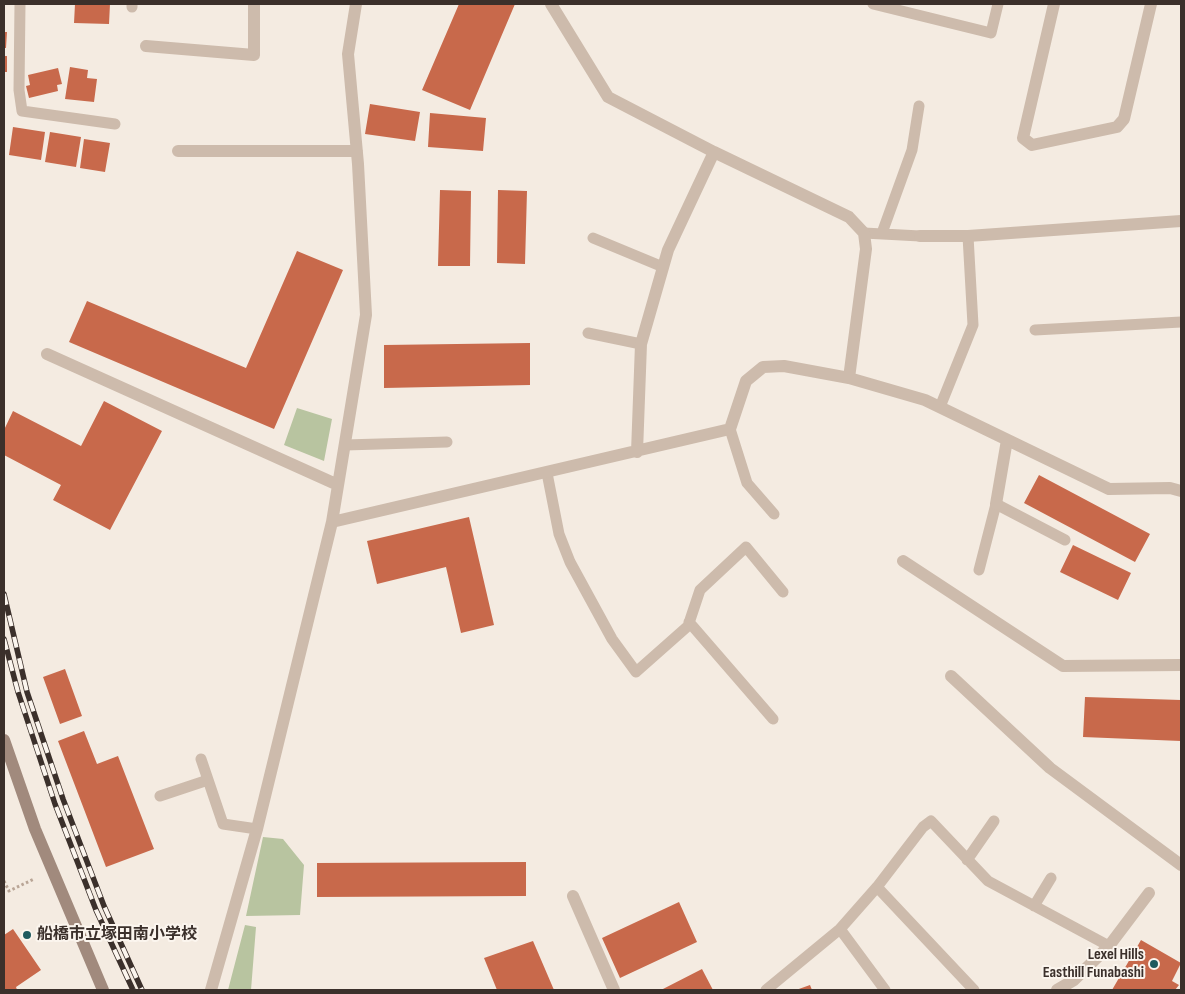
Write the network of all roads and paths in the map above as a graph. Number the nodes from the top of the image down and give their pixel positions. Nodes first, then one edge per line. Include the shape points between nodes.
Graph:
1 (20, 4) edge
2 (254, 4) edge
3 (356, 4) edge
4 (551, 4) edge
5 (873, 4) edge
6 (998, 4) edge
7 (1054, 4) edge
8 (1151, 4) edge
9 (146, 46) dead end
10 (919, 106) dead end
11 (115, 124) dead end
12 (178, 151) dead end
13 (357, 151) junction
14 (714, 152) junction
15 (1181, 221) edge
16 (864, 233) junction
17 (882, 233) junction
18 (920, 236) joint
19 (968, 236) junction
20 (593, 238) dead end
21 (663, 267) junction
22 (1181, 322) edge
23 (1034, 330) dead end
24 (588, 333) dead end
25 (640, 344) junction
26 (47, 354) dead end
27 (850, 378) junction
28 (940, 407) junction
29 (730, 429) junction
30 (1007, 440) junction
31 (447, 442) dead end
32 (345, 445) junction
33 (637, 452) junction
34 (547, 473) junction
35 (338, 485) junction
36 (1181, 491) edge
37 (996, 504) junction
38 (774, 514) dead end
39 (332, 522) junction
40 (1065, 540) dead end
41 (903, 561) dead end
42 (979, 570) dead end
43 (783, 592) dead end
44 (689, 622) junction
45 (1181, 665) edge
46 (951, 676) dead end
47 (773, 719) dead end
48 (4, 740) edge
49 (201, 759) dead end
50 (208, 780) junction
51 (160, 796) dead end
52 (994, 821) dead end
53 (257, 829) junction
54 (968, 860) junction
55 (1181, 864) edge
56 (1051, 878) dead end
57 (34, 879) dead end
58 (4, 881) edge
59 (877, 887) junction
60 (1149, 893) dead end
61 (573, 896) dead end
62 (1034, 906) junction
63 (840, 929) junction
64 (1108, 946) junction
65 (103, 990) edge
66 (212, 990) edge
67 (614, 990) edge
68 (766, 990) edge
69 (885, 990) edge
70 (974, 990) edge
71 (1057, 990) edge

1 - 11 lane via 19,90 22,111
2 - 9 street via 254,56
3 - 13 street via 348,54
4 - 14 street via 608,97
5 - 6 lane via 991,33
7 - 8 street via 1023,138 1032,145 1117,127 1124,119
10 - 17 lane via 912,150
12 - 13 street
13 - 32 street via 366,315
14 - 16 street via 849,217
14 - 21 street
15 - 19 street
16 - 17 lane
16 - 27 street via 866,249
17 - 18 lane
18 - 19 street
19 - 28 lane via 973,325
20 - 21 lane
21 - 25 street
22 - 23 lane
24 - 25 lane
25 - 33 street
26 - 35 street
27 - 28 street
27 - 29 street via 784,366 763,367 746,381
28 - 30 street
29 - 33 street
29 - 38 lane via 747,483
30 - 36 street via 1109,489 1170,488
30 - 37 street
31 - 32 lane
32 - 35 street
33 - 34 street
34 - 39 street
34 - 44 lane via 559,534 570,562 612,639 636,672
35 - 39 street
37 - 40 lane
37 - 42 lane
39 - 53 street
41 - 45 street via 1063,666
43 - 44 lane via 746,547 700,590
44 - 47 lane
46 - 55 street via 1050,768
48 - 65 street via 35,829
49 - 50 lane
50 - 51 lane
50 - 53 lane via 224,824
52 - 54 lane
53 - 66 street
54 - 59 lane via 931,821
54 - 62 lane via 988,881
56 - 62 lane
57 - 58 path via 9,891
59 - 63 lane
59 - 70 lane
60 - 64 street
61 - 67 street
62 - 64 lane
63 - 68 lane
63 - 69 lane
64 - 71 street via 1074,980

